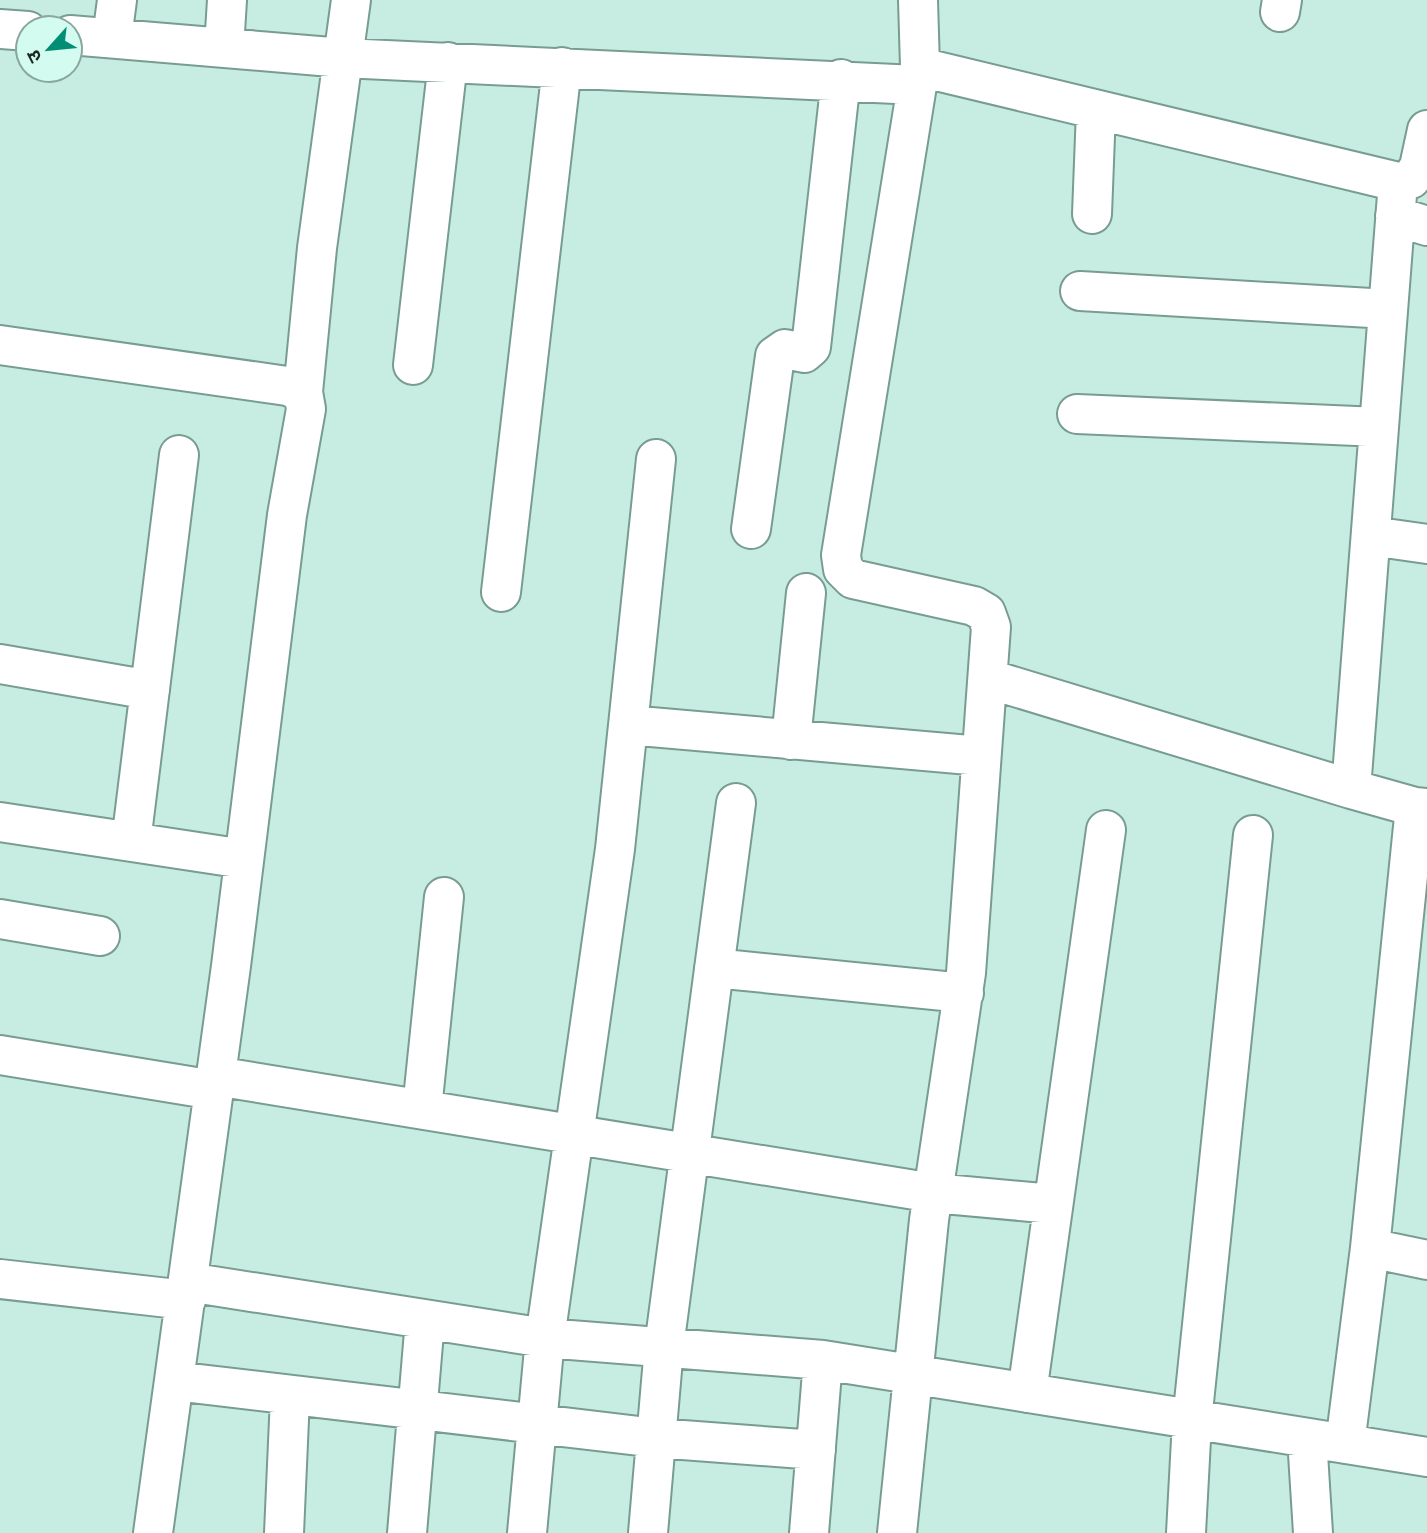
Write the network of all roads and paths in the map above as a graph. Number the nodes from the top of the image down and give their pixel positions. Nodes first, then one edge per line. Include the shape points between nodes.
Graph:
1 (117, 0) edge
2 (227, 0) edge
3 (351, 0) edge
4 (918, 0) edge
5 (84, 36) edge
6 (112, 38) junction
7 (225, 48) junction
8 (343, 58) junction
9 (448, 62) junction
10 (562, 67) junction
11 (919, 76) junction
12 (841, 79) junction
13 (1096, 110) junction
14 (1427, 130) edge
15 (1406, 208) edge
16 (1092, 214) dead end
17 (1080, 291) dead end
18 (1388, 309) junction
19 (0, 345) edge
20 (413, 365) dead end
21 (303, 392) junction
22 (1077, 414) dead end
23 (1379, 427) junction
24 (179, 455) dead end
25 (656, 459) dead end
26 (751, 529) dead end
27 (1371, 536) junction
28 (1427, 544) edge
29 (501, 592) dead end
30 (806, 593) dead end
31 (0, 664) edge
32 (989, 679) junction
33 (150, 690) junction
34 (628, 725) junction
35 (791, 740) junction
36 (981, 756) junction
37 (1351, 789) junction
38 (736, 803) dead end
39 (1421, 807) edge
40 (0, 822) edge
41 (1106, 830) dead end
42 (1254, 835) dead end
43 (131, 842) junction
44 (244, 859) junction
45 (444, 897) dead end
46 (0, 919) edge
47 (100, 936) dead end
48 (714, 968) junction
49 (964, 993) junction
50 (0, 1055) edge
51 (215, 1083) junction
52 (422, 1109) junction
53 (574, 1134) junction
54 (691, 1152) junction
55 (933, 1193) junction
56 (1053, 1204) junction
57 (1370, 1248) junction
58 (1427, 1260) edge
59 (0, 1279) edge
60 (187, 1291) junction
61 (425, 1320) junction
62 (545, 1338) junction
63 (664, 1348) junction
64 (822, 1360) junction
65 (912, 1373) junction
66 (174, 1381) junction
67 (1027, 1393) junction
68 (290, 1397) junction
69 (418, 1409) junction
70 (1192, 1421) junction
71 (537, 1422) junction
72 (656, 1438) junction
73 (1307, 1438) junction
74 (1345, 1444) junction
75 (816, 1450) junction
76 (1426, 1462) edge
77 (153, 1533) edge
78 (284, 1533) edge
79 (407, 1533) edge
80 (527, 1533) edge
81 (648, 1533) edge
82 (809, 1533) edge
83 (897, 1533) edge
84 (1186, 1533) edge
85 (1313, 1533) edge

1 - 6 street
2 - 7 street
3 - 8 street
4 - 11 street
5 - 6 street
6 - 7 street
7 - 8 street
8 - 9 street
8 - 21 street
9 - 10 street
9 - 20 street
10 - 12 street
10 - 29 street
11 - 12 street
11 - 13 street
11 - 32 street via 841,555 843,569 853,579 974,606 986,613 991,627
12 - 26 street via 811,348 804,353 785,349 775,356
13 - 15 street
13 - 16 street
14 - 15 street
15 - 18 street
17 - 18 street
18 - 23 street
19 - 21 street
21 - 44 street via 306,409 287,516
22 - 23 street
23 - 27 street
24 - 33 street
25 - 34 street
27 - 28 street
27 - 37 street
30 - 35 street
31 - 33 street
32 - 36 street
32 - 37 street
33 - 43 street
34 - 35 street
34 - 53 street
35 - 36 street
36 - 49 street
37 - 39 street
38 - 48 street
39 - 57 street
40 - 43 street
41 - 56 street
42 - 70 street
43 - 44 street
44 - 51 street
45 - 52 street
46 - 47 street
48 - 49 street
48 - 54 street
49 - 55 street
50 - 51 street
51 - 52 street
51 - 60 street
52 - 53 street
53 - 54 street
53 - 62 street
54 - 55 street
54 - 63 street
55 - 56 street
55 - 65 street
56 - 67 street
57 - 58 street
57 - 74 street
59 - 60 street
60 - 61 street
60 - 66 street
61 - 62 street
61 - 69 street
62 - 63 street
62 - 71 street
63 - 64 street
63 - 72 street
64 - 65 street
64 - 75 street
65 - 67 street
65 - 83 street
66 - 68 street
66 - 77 street
67 - 70 street
68 - 69 street
68 - 78 street
69 - 71 street
69 - 79 street
70 - 73 street
70 - 84 street
71 - 72 street
71 - 80 street
72 - 75 street
72 - 81 street
73 - 74 street
73 - 85 street
74 - 76 street
75 - 82 street

